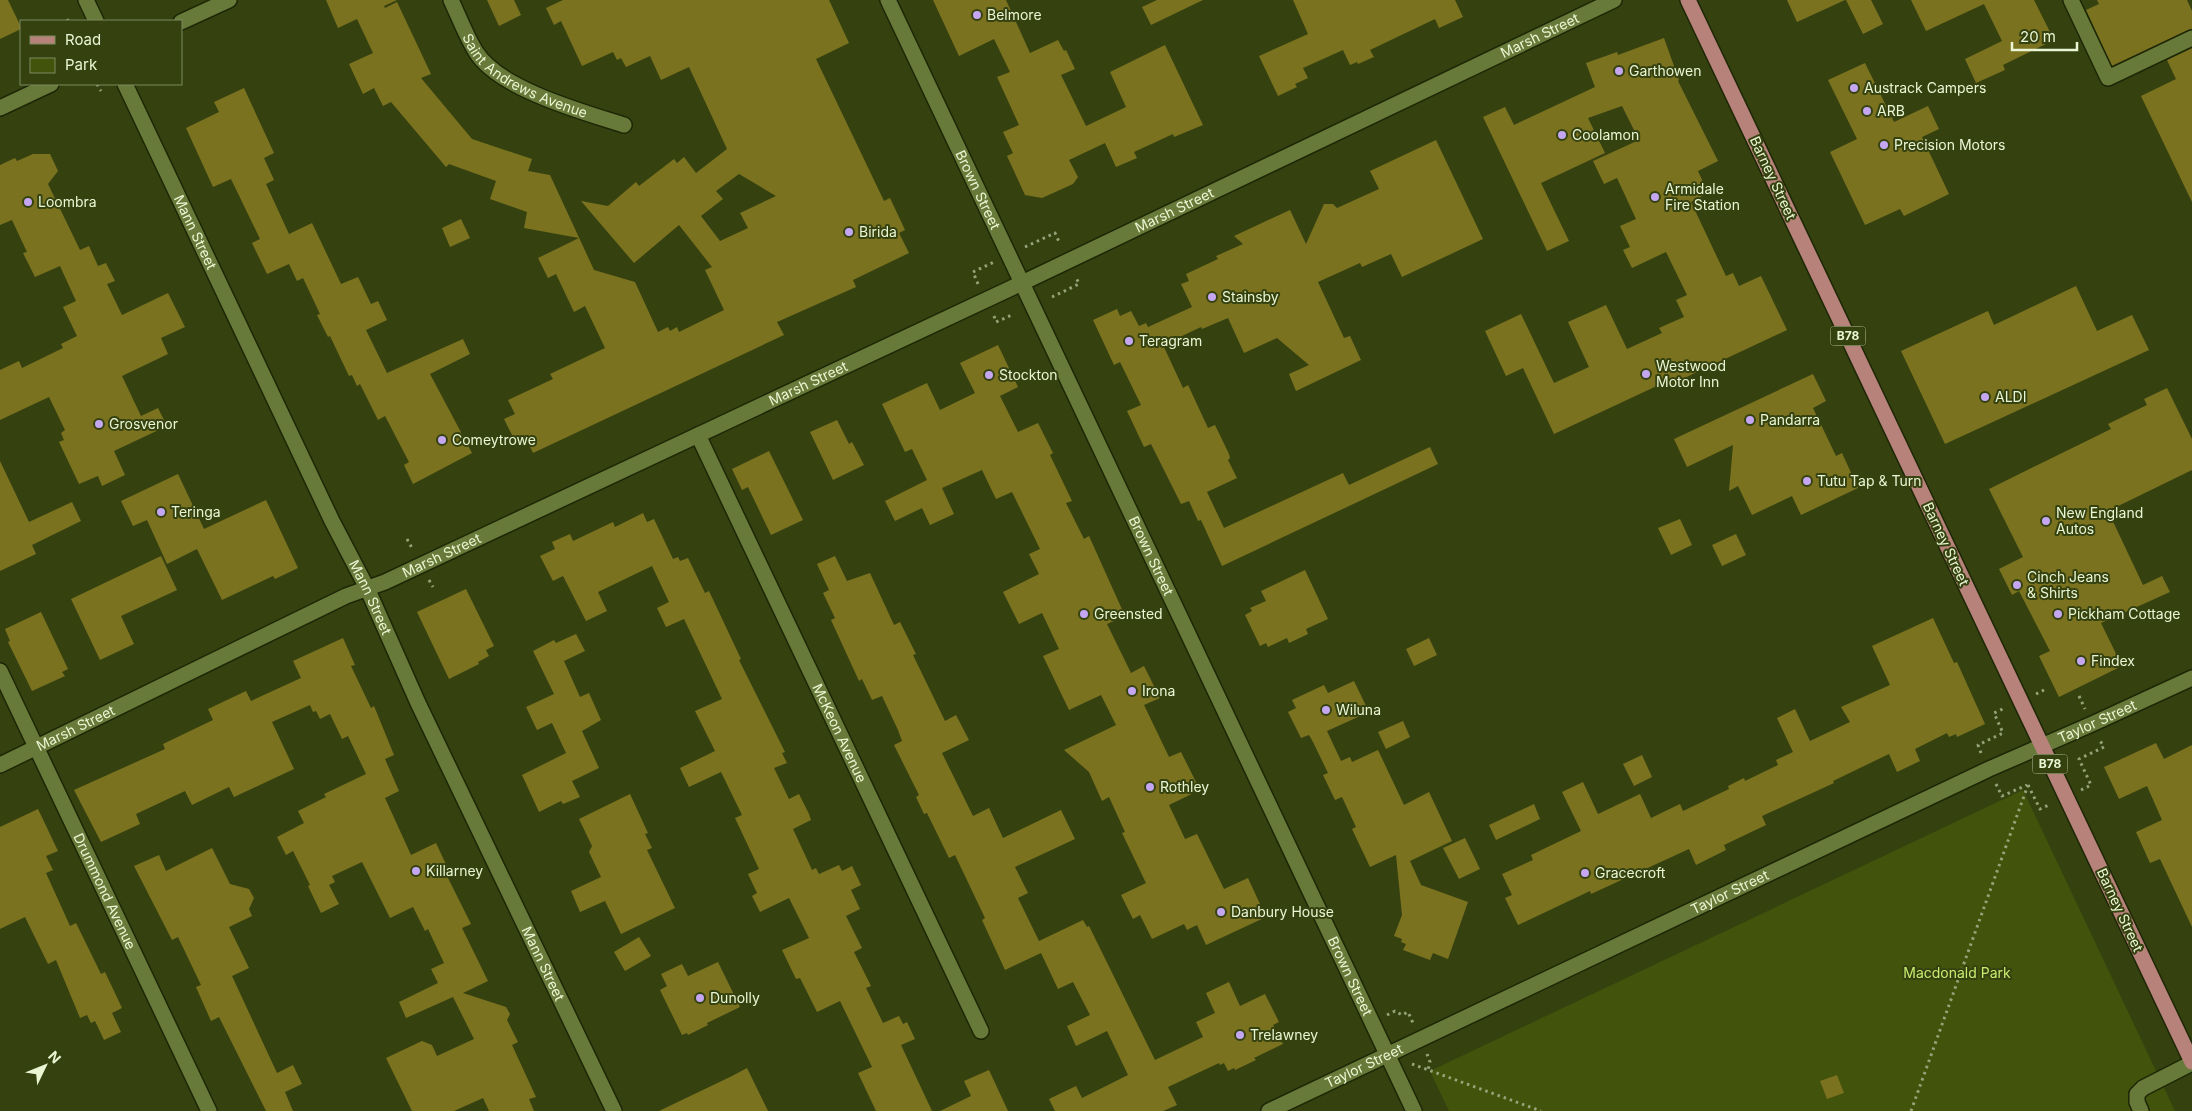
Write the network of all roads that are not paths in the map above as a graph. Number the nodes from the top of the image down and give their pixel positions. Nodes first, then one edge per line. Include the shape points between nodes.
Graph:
1 (86, 0) edge
2 (229, 0) edge
3 (452, 0) edge
4 (888, 0) edge
5 (1614, 0) edge
6 (1688, 0) edge
7 (2071, 0) edge
8 (96, 20) edge
9 (182, 22) edge
10 (2192, 38) edge
11 (49, 85) edge
12 (125, 85) edge
13 (0, 108) edge
14 (624, 125) dead end
15 (1022, 283) junction
16 (698, 436) junction
17 (367, 588) junction
18 (0, 672) edge
19 (2192, 678) edge
20 (2042, 746) junction
21 (37, 747) junction
22 (0, 765) edge
23 (981, 1032) dead end
24 (1387, 1055) junction
25 (2192, 1063) edge
26 (209, 1111) edge
27 (614, 1111) edge
28 (1269, 1111) edge
29 (1414, 1111) edge
30 (2141, 1111) edge

1 - 8 street
2 - 9 street
3 - 14 street, Saint Andrews Avenue via 476,53 497,75 522,88
4 - 15 street, Brown Street
5 - 15 street, Marsh Street
6 - 20 main road, Barney Street / B78
7 - 10 street via 2108,78
11 - 13 street
12 - 17 street, Mann Street via 332,522
15 - 16 street, Marsh Street
15 - 24 street, Brown Street
16 - 17 street, Marsh Street
16 - 23 street, McKeon Avenue
17 - 21 street, Marsh Street
17 - 27 street, Mann Street via 418,703
18 - 21 street, Drummond Avenue
19 - 20 street, Taylor Street
20 - 24 street, Taylor Street
20 - 25 main road, Barney Street / B78
21 - 22 street, Marsh Street
21 - 26 street, Drummond Avenue
24 - 28 street, Taylor Street
24 - 29 street, Brown Street
25 - 30 street via 2143,1088 2137,1094

